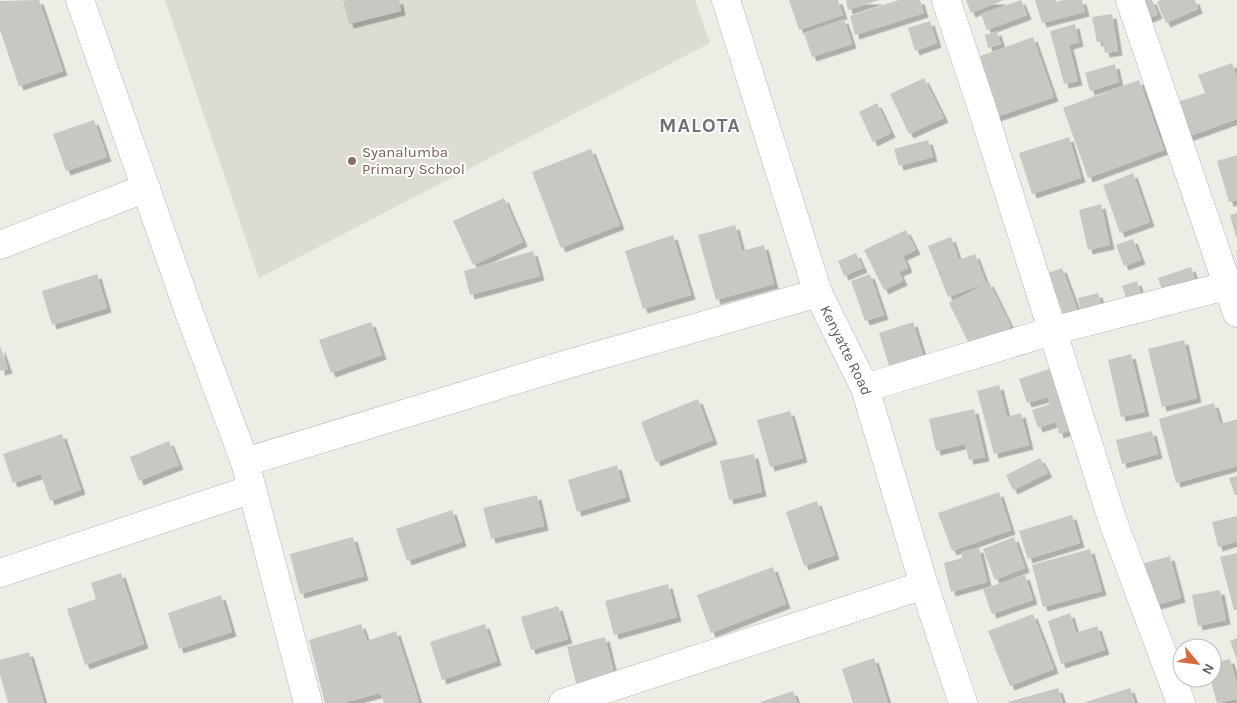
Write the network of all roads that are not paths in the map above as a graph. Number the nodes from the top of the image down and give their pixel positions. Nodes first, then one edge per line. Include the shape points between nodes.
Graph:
1 (80, 0) edge
2 (726, 0) edge
3 (946, 0) edge
4 (1130, 0) edge
5 (146, 188) junction
6 (0, 245) edge
7 (1233, 284) edge
8 (818, 293) junction
9 (1237, 313) edge
10 (1052, 331) junction
11 (865, 388) junction
12 (245, 462) junction
13 (252, 490) junction
14 (0, 573) edge
15 (924, 585) junction
16 (308, 703) edge
17 (563, 703) edge
18 (963, 703) edge
19 (1181, 703) edge

1 - 5 street
2 - 8 street, Kenyatte Road
3 - 10 street
4 - 7 street
5 - 6 street
5 - 12 street
7 - 9 street
7 - 10 street
8 - 11 street, Kenyatte Road
8 - 12 street via 568,364
10 - 11 street
10 - 19 street via 1112,519
11 - 15 street, Kenyatte Road
12 - 13 street
13 - 14 street
13 - 16 street
15 - 17 street
15 - 18 street, Kenyatte Road

